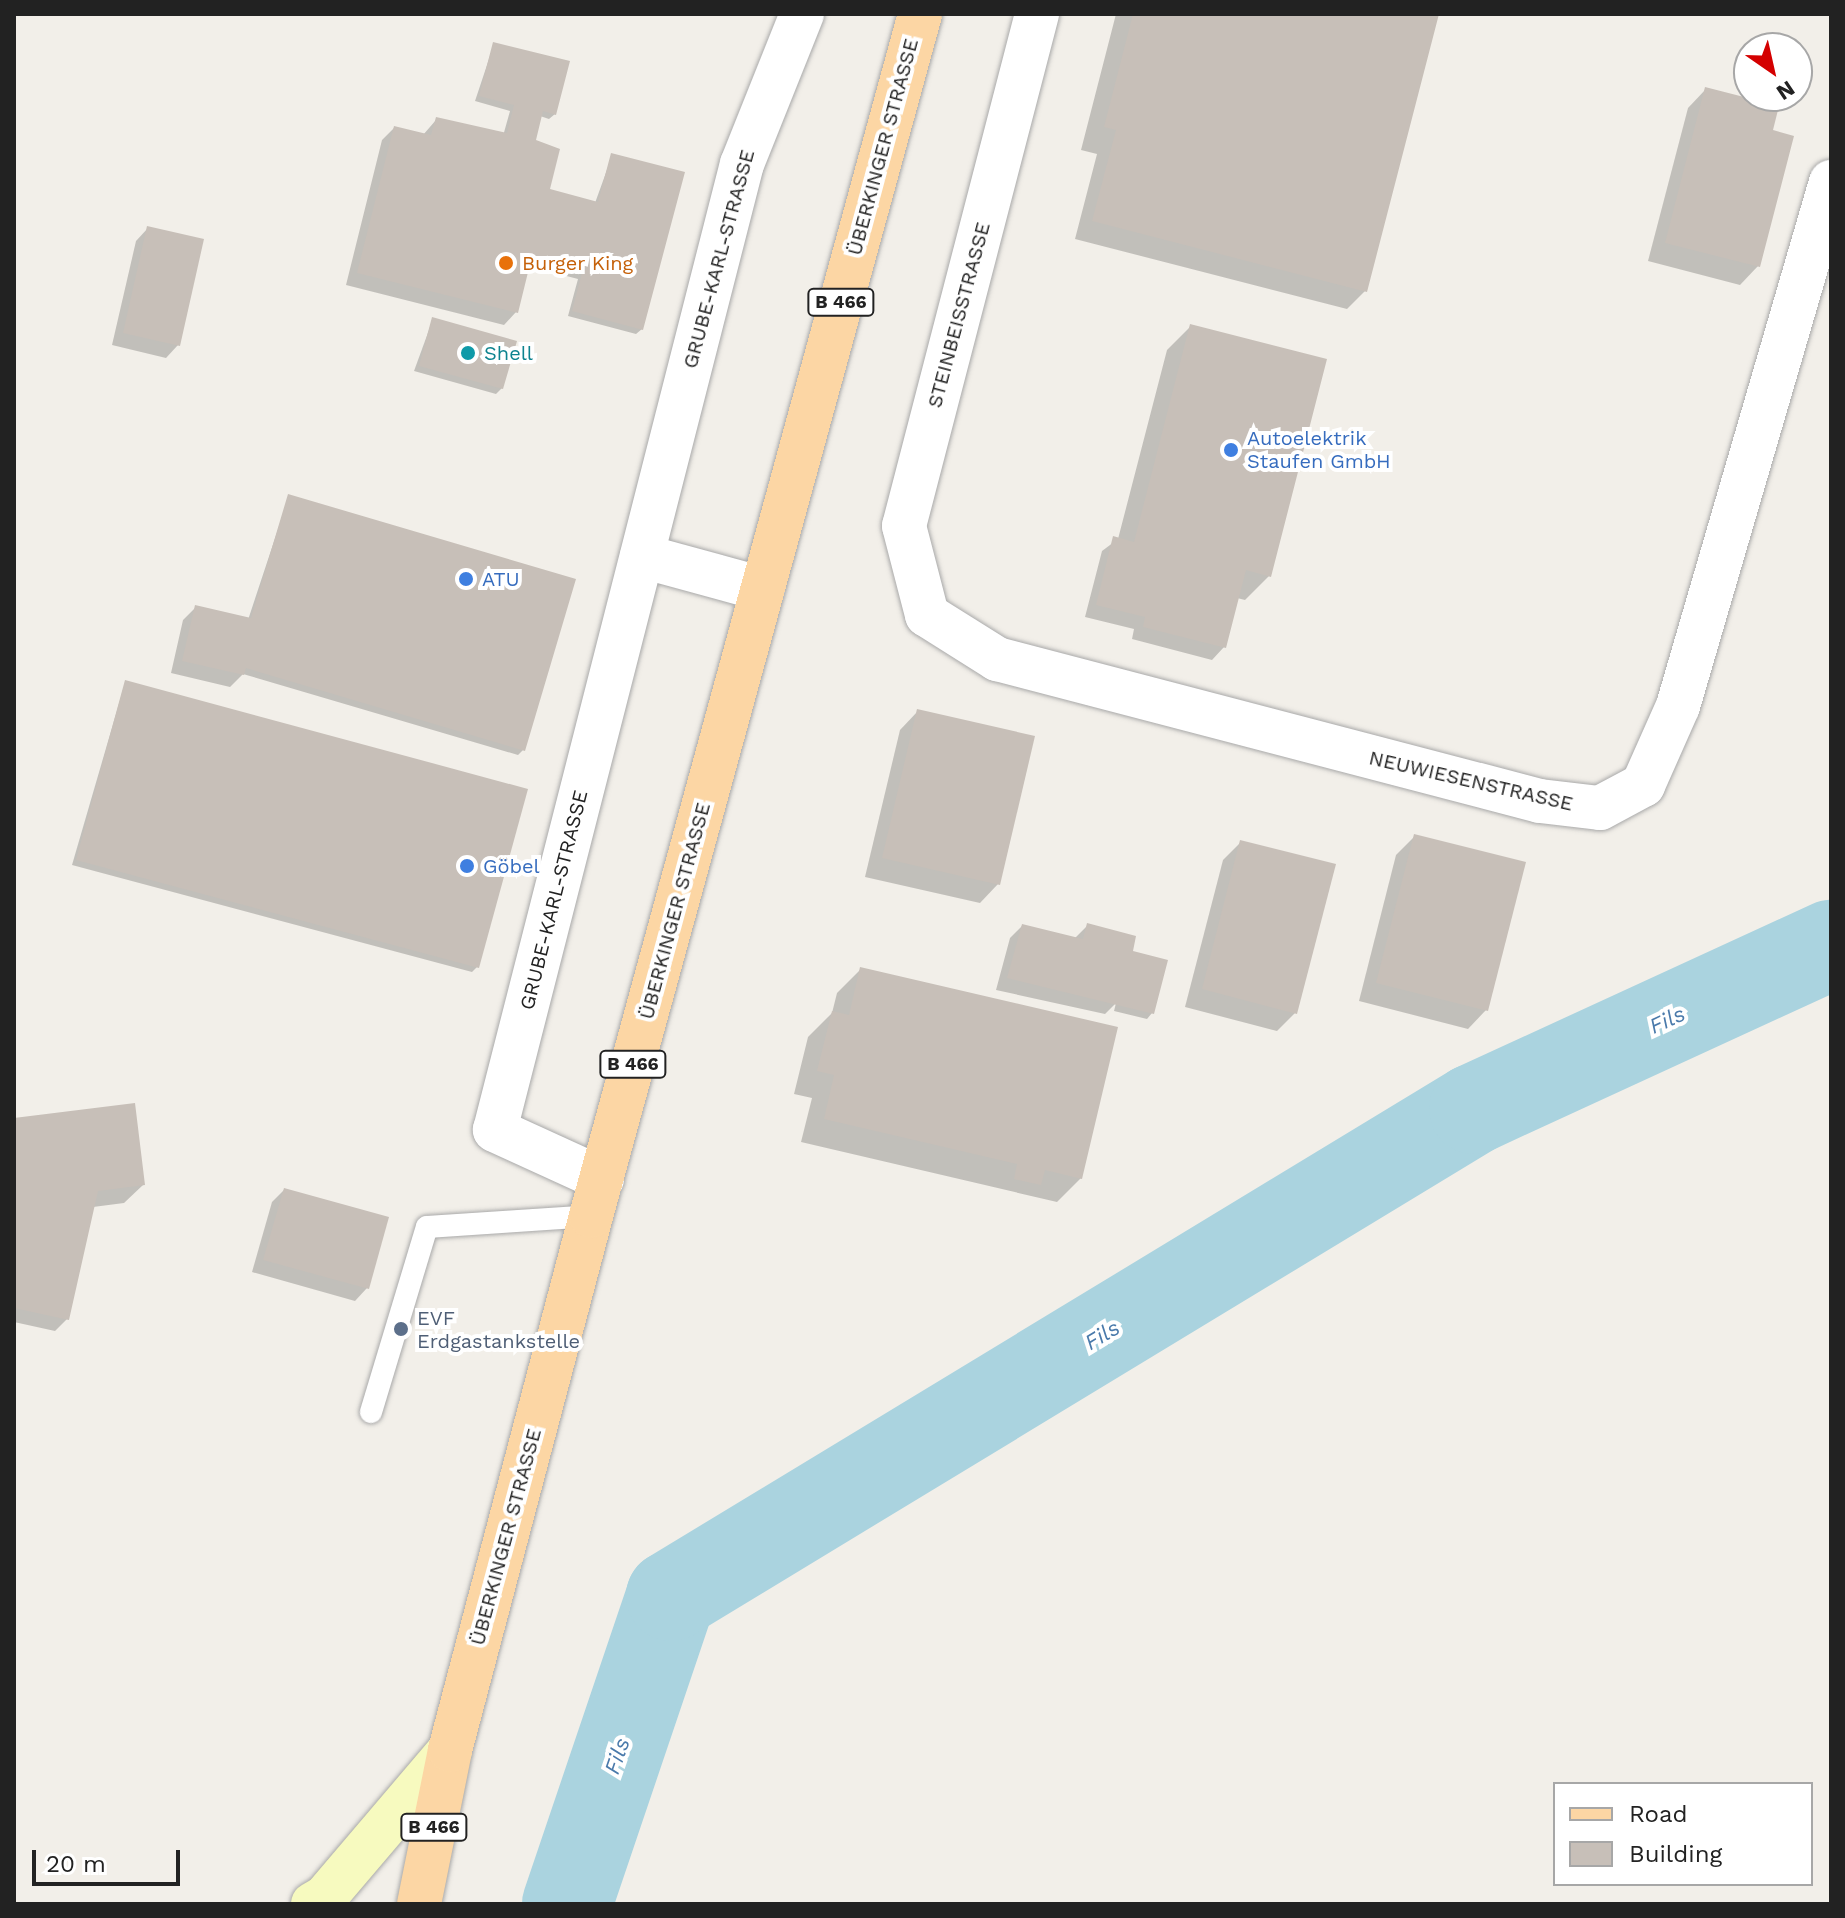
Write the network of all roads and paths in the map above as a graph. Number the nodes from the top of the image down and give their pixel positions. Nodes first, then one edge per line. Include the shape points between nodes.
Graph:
1 (802, 14) edge
2 (920, 14) edge
3 (1037, 14) edge
4 (1831, 182) edge
5 (642, 556) junction
6 (763, 589) junction
7 (927, 615) joint
8 (596, 1197) junction
9 (371, 1412) dead end
10 (450, 1750) junction
11 (313, 1904) edge
12 (419, 1904) edge

1 - 5 street, GRUBE-KARL-STRASSE via 742,164
2 - 6 main road, ÜBERKINGER STRASSE / B 466
3 - 7 street, STEINBEISSTRASSE via 904,526
4 - 7 street, NEUWIESENSTRASSE via 1678,706 1643,785 1600,808 1540,801 997,659
5 - 6 street
5 - 8 street, GRUBE-KARL-STRASSE via 495,1130
6 - 8 main road, ÜBERKINGER STRASSE / B 466
8 - 9 lane via 427,1227
8 - 10 main road, ÜBERKINGER STRASSE / B 466
10 - 11 main road via 325,1897
10 - 12 main road, ÜBERKINGER STRASSE / B 466

